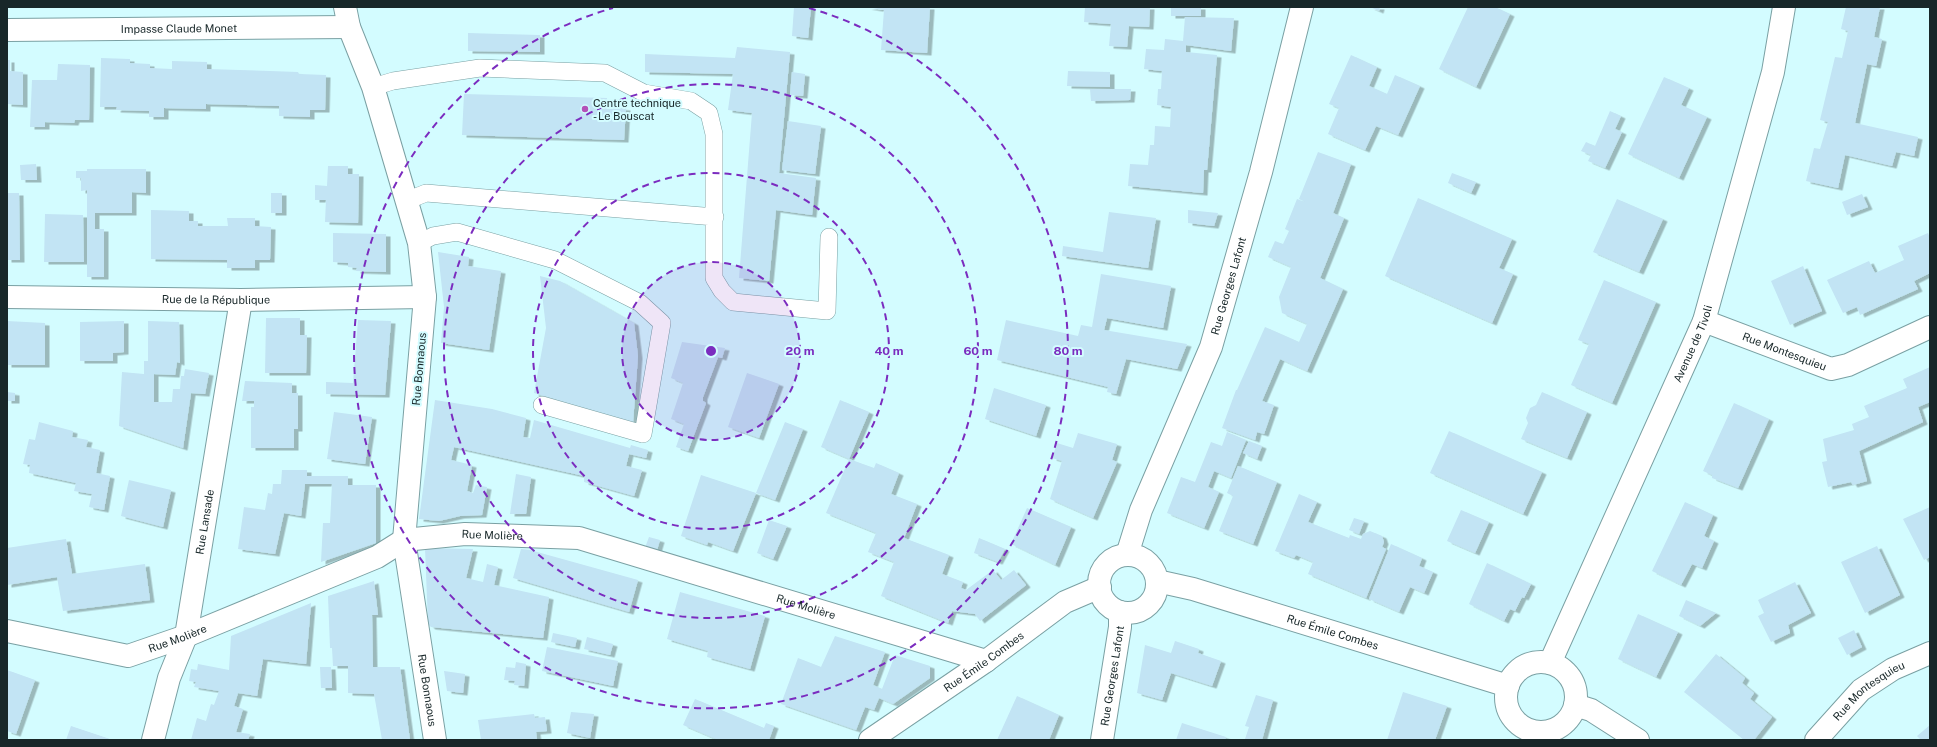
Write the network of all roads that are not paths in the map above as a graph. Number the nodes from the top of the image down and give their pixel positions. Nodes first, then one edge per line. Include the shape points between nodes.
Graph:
1 (1302, 7) edge
2 (1784, 7) edge
3 (347, 17) edge
4 (8, 30) dead end
5 (373, 87) junction
6 (406, 201) junction
7 (714, 217) junction
8 (829, 237) dead end
9 (419, 243) junction
10 (7, 297) edge
11 (425, 297) junction
12 (241, 300) junction
13 (1704, 321) junction
14 (1930, 328) edge
15 (542, 405) dead end
16 (404, 540) junction
17 (1127, 556) junction
18 (1157, 581) junction
19 (1100, 587) junction
20 (1120, 612) junction
21 (7, 631) edge
22 (186, 636) junction
23 (1930, 653) edge
24 (986, 661) junction
25 (1550, 663) junction
26 (1508, 686) junction
27 (1575, 705) junction
28 (1530, 735) edge
29 (153, 740) edge
30 (435, 740) edge
31 (870, 740) edge
32 (1102, 740) edge
33 (1638, 740) edge
34 (1816, 740) edge

1 - 17 street, Rue Georges Lafont via 1261,172 1211,348 1141,510
2 - 13 street, Avenue de Tivoli via 1773,72
3 - 4 street, Impasse Claude Monet
3 - 5 street, Rue Bonnaous
5 - 6 street, Rue Bonnaous
5 - 7 lane via 393,81 480,68 605,73 644,92 691,101 709,114 714,134
6 - 7 lane via 426,193
6 - 9 street, Rue Bonnaous
7 - 8 lane via 714,278 722,292 734,302 827,311
9 - 11 street, Rue Bonnaous
9 - 15 lane via 433,236 457,232 555,260 640,303 662,323 643,434
10 - 12 street, Rue de la République
11 - 12 street, Rue de la République
11 - 16 street, Rue Bonnaous
12 - 22 street, Rue Lansade
13 - 14 street, Rue Montesquieu via 1831,369 1848,365
13 - 25 street, Avenue de Tivoli
16 - 22 street, Rue Molière via 377,557
16 - 24 street, Rue Molière via 465,534 579,538
16 - 30 street, Rue Bonnaous
17 - 18 street via 1144,559 1155,572
17 - 19 street via 1118,557 1107,565 1100,577
18 - 20 street via 1157,590 1147,606 1129,613
18 - 26 street, Rue Émile Combes
19 - 20 street via 1106,602
19 - 24 street, Rue Émile Combes via 1065,602
20 - 32 street, Rue Georges Lafont via 1120,627
21 - 22 street, Rue Molière via 128,656
22 - 29 street, Rue Lansade via 168,678
23 - 34 street, Rue Montesquieu via 1893,669 1861,690
24 - 31 street, Rue Émile Combes
25 - 26 street via 1540,661 1520,668
25 - 27 street via 1569,675 1576,694
26 - 28 street via 1508,708 1513,718
27 - 28 street via 1571,716 1558,727
27 - 33 street via 1592,710

